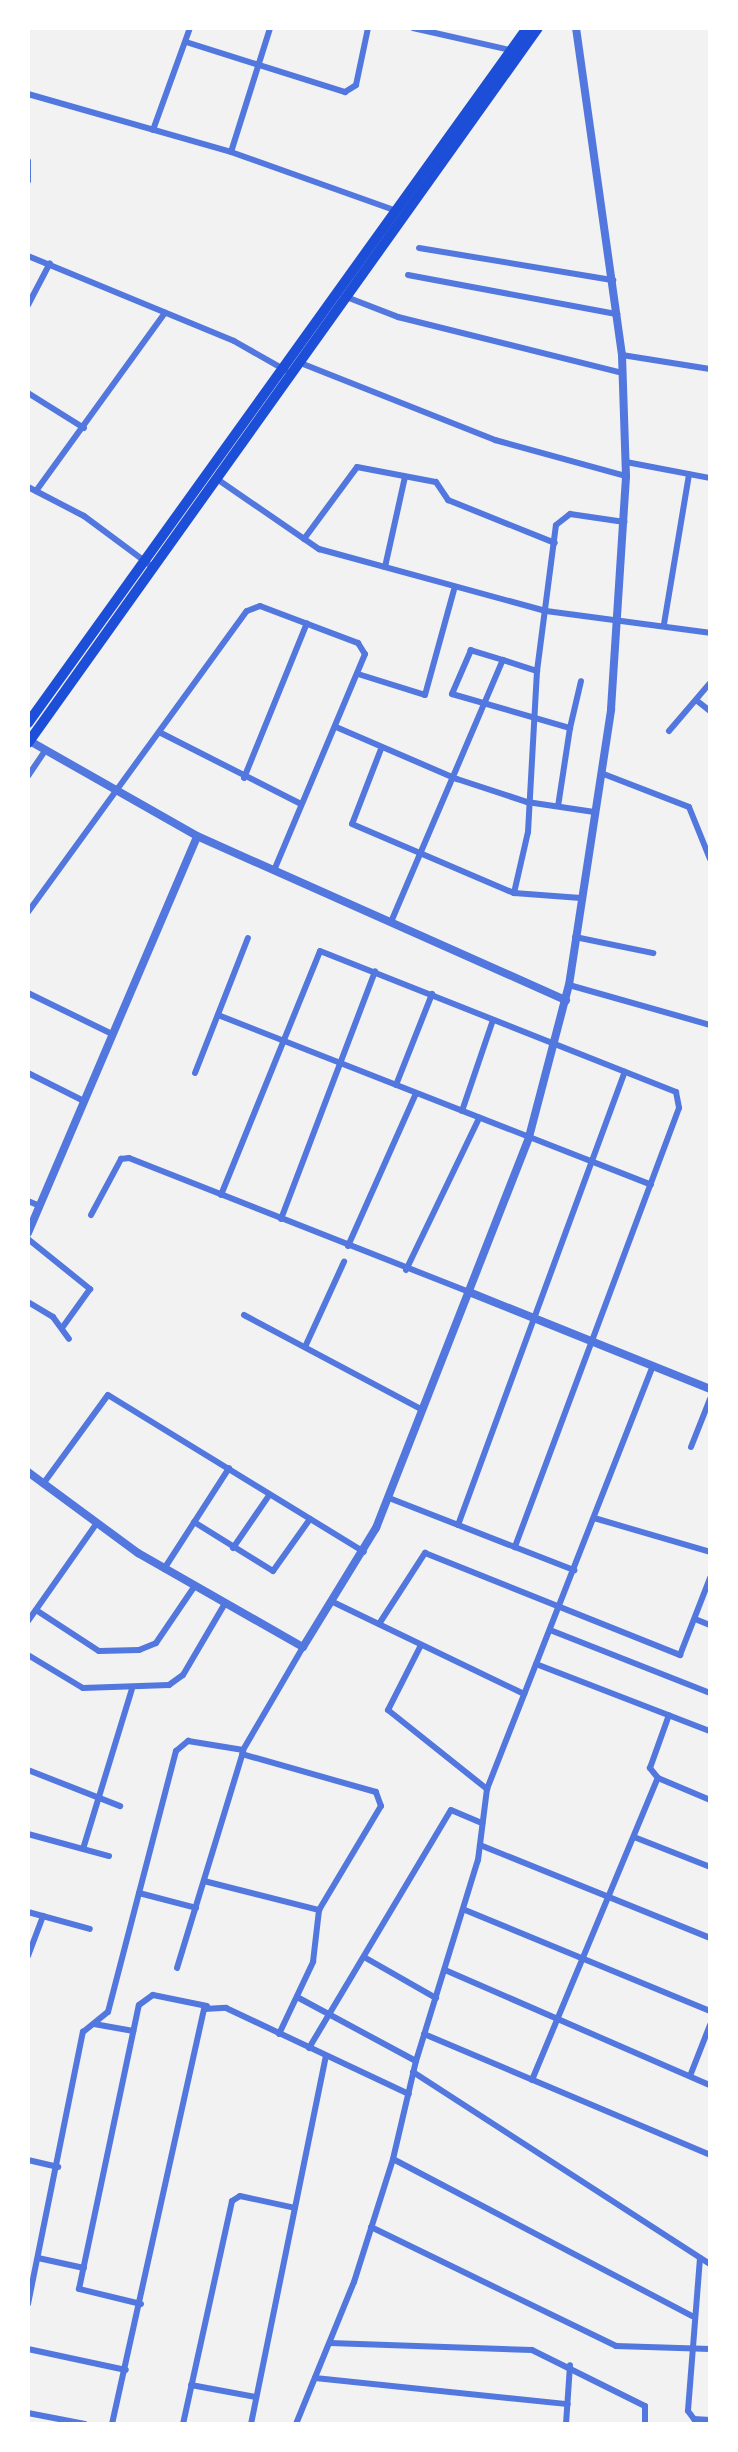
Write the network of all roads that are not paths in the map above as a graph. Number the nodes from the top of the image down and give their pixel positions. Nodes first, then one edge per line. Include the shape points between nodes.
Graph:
1 (190, 28) edge
2 (270, 28) edge
3 (368, 28) edge
4 (413, 28) edge
5 (527, 28) edge
6 (538, 28) edge
7 (576, 28) edge
8 (444, 32) edge
9 (186, 42) junction
10 (517, 52) junction
11 (257, 67) junction
12 (28, 94) edge
13 (153, 130) junction
14 (231, 152) junction
15 (28, 161) edge
16 (28, 181) edge
17 (403, 214) junction
18 (419, 248) dead end
19 (28, 256) edge
20 (50, 263) junction
21 (408, 275) dead end
22 (613, 280) junction
23 (349, 298) junction
24 (28, 305) edge
25 (165, 313) junction
26 (617, 314) junction
27 (622, 355) junction
28 (296, 361) junction
29 (710, 369) edge
30 (288, 372) junction
31 (623, 373) junction
32 (28, 393) edge
33 (83, 428) junction
34 (626, 462) junction
35 (689, 474) junction
36 (626, 476) junction
37 (405, 477) junction
38 (710, 478) edge
39 (217, 479) junction
40 (28, 487) edge
41 (36, 491) junction
42 (624, 522) junction
43 (304, 539) junction
44 (555, 543) junction
45 (142, 559) junction
46 (385, 567) junction
47 (155, 568) junction
48 (454, 590) junction
49 (546, 611) junction
50 (618, 620) junction
51 (307, 623) junction
52 (664, 624) junction
53 (710, 633) edge
54 (503, 660) junction
55 (537, 671) junction
56 (358, 674) junction
57 (581, 681) dead end
58 (710, 683) edge
59 (695, 700) junction
60 (486, 706) junction
61 (710, 711) edge
62 (533, 721) junction
63 (28, 723) edge
64 (336, 727) junction
65 (570, 728) junction
66 (669, 731) dead end
67 (161, 733) junction
68 (28, 741) edge
69 (380, 749) junction
70 (45, 751) junction
71 (601, 773) junction
72 (28, 776) edge
73 (244, 778) junction
74 (457, 779) junction
75 (115, 793) junction
76 (527, 802) junction
77 (301, 804) junction
78 (558, 806) junction
79 (594, 812) junction
80 (197, 836) junction
81 (707, 838) edge
82 (424, 854) junction
83 (710, 859) edge
84 (274, 871) junction
85 (514, 893) junction
86 (581, 898) junction
87 (28, 912) edge
88 (391, 922) junction
89 (575, 937) junction
90 (248, 939) dead end
91 (653, 953) dead end
92 (375, 971) junction
93 (569, 985) junction
94 (28, 993) edge
95 (432, 994) junction
96 (566, 1000) junction
97 (218, 1015) junction
98 (493, 1020) junction
99 (710, 1026) edge
100 (113, 1034) junction
101 (279, 1039) junction
102 (556, 1046) junction
103 (340, 1063) junction
104 (625, 1072) junction
105 (28, 1073) edge
106 (195, 1073) dead end
107 (396, 1085) junction
108 (416, 1093) junction
109 (84, 1101) junction
110 (461, 1111) junction
111 (479, 1118) junction
112 (529, 1137) junction
113 (589, 1161) junction
114 (651, 1185) junction
115 (221, 1195) junction
116 (28, 1201) edge
117 (40, 1206) junction
118 (91, 1215) dead end
119 (281, 1219) junction
120 (28, 1233) edge
121 (28, 1239) edge
122 (348, 1246) junction
123 (344, 1262) dead end
124 (406, 1269) junction
125 (469, 1292) junction
126 (28, 1302) edge
127 (244, 1315) dead end
128 (535, 1319) junction
129 (62, 1328) junction
130 (69, 1339) dead end
131 (592, 1343) junction
132 (305, 1347) junction
133 (653, 1366) junction
134 (710, 1389) edge
135 (710, 1399) edge
136 (421, 1409) junction
137 (691, 1447) dead end
138 (229, 1468) junction
139 (28, 1472) edge
140 (43, 1484) junction
141 (270, 1494) junction
142 (389, 1498) junction
143 (594, 1518) junction
144 (310, 1519) junction
145 (194, 1522) junction
146 (97, 1523) junction
147 (458, 1525) junction
148 (515, 1547) junction
149 (233, 1548) junction
150 (365, 1552) junction
151 (710, 1552) edge
152 (164, 1569) junction
153 (574, 1570) junction
154 (710, 1578) edge
155 (194, 1587) junction
156 (335, 1603) junction
157 (224, 1605) junction
158 (558, 1608) junction
159 (36, 1610) junction
160 (695, 1619) junction
161 (28, 1621) edge
162 (379, 1624) junction
163 (710, 1625) edge
164 (550, 1630) junction
165 (421, 1645) junction
166 (303, 1647) junction
167 (28, 1655) edge
168 (536, 1664) junction
169 (132, 1689) junction
170 (710, 1693) edge
171 (524, 1694) junction
172 (669, 1715) junction
173 (710, 1731) edge
174 (243, 1752) junction
175 (28, 1770) edge
176 (658, 1778) junction
177 (487, 1789) junction
178 (99, 1797) junction
179 (710, 1800) edge
180 (120, 1806) dead end
181 (482, 1823) junction
182 (28, 1834) edge
183 (634, 1837) junction
184 (481, 1845) junction
185 (83, 1849) junction
186 (109, 1856) dead end
187 (710, 1867) edge
188 (204, 1881) junction
189 (139, 1893) junction
190 (609, 1897) junction
191 (196, 1908) junction
192 (319, 1910) junction
193 (465, 1910) junction
194 (28, 1912) edge
195 (43, 1916) junction
196 (90, 1929) dead end
197 (710, 1938) edge
198 (28, 1956) edge
199 (364, 1957) junction
200 (585, 1958) junction
201 (177, 1968) dead end
202 (445, 1970) junction
203 (297, 1997) junction
204 (436, 1998) junction
205 (207, 2006) junction
206 (710, 2011) edge
207 (330, 2015) junction
208 (558, 2020) junction
209 (90, 2024) junction
210 (710, 2025) edge
211 (133, 2031) junction
212 (279, 2034) junction
213 (424, 2034) junction
214 (309, 2049) junction
215 (326, 2057) junction
216 (416, 2061) junction
217 (414, 2072) junction
218 (690, 2076) junction
219 (532, 2080) junction
220 (710, 2085) edge
221 (409, 2094) junction
222 (710, 2155) edge
223 (393, 2159) junction
224 (28, 2160) edge
225 (58, 2167) junction
226 (295, 2208) junction
227 (371, 2227) junction
228 (38, 2258) junction
229 (700, 2258) junction
230 (710, 2264) edge
231 (83, 2268) junction
232 (30, 2285) edge
233 (28, 2304) edge
234 (141, 2304) junction
235 (692, 2316) junction
236 (330, 2343) junction
237 (28, 2349) edge
238 (688, 2349) junction
239 (710, 2350) edge
240 (570, 2365) junction
241 (126, 2370) junction
242 (315, 2378) junction
243 (191, 2385) junction
244 (256, 2398) junction
245 (568, 2404) junction
246 (28, 2413) edge
247 (710, 2420) edge
248 (85, 2424) edge
249 (112, 2424) edge
250 (183, 2424) edge
251 (251, 2424) edge
252 (296, 2424) edge
253 (566, 2424) edge
254 (645, 2424) edge

1 - 9 street
2 - 11 street
3 - 11 street via 349,92
4 - 8 street
5 - 10 highway
6 - 10 highway
7 - 22 street
8 - 10 street
9 - 11 street
9 - 13 street
10 - 17 highway
11 - 14 street
12 - 13 street
13 - 14 street
14 - 17 street
15 - 16 street
17 - 23 highway
17 - 28 highway
18 - 22 street
19 - 20 street
20 - 24 street
20 - 25 street
21 - 26 street
22 - 26 street
23 - 28 highway
23 - 31 street via 398,317
25 - 30 street
25 - 33 street
26 - 27 street
27 - 29 street
27 - 31 street
28 - 30 highway
28 - 36 street via 495,440
30 - 39 highway
30 - 45 highway
31 - 34 street
32 - 33 street
33 - 41 street
34 - 35 street
34 - 36 street
35 - 38 street
35 - 52 street
36 - 42 street
37 - 43 street via 353,468
37 - 44 street via 439,483 448,500
37 - 46 street
39 - 43 street
39 - 47 highway
40 - 41 street
41 - 45 street
42 - 44 street via 562,515
42 - 50 street
43 - 46 street
44 - 49 street
45 - 47 street
45 - 63 highway
46 - 48 street
47 - 68 highway
48 - 49 street
48 - 56 street via 425,695
49 - 50 street
49 - 55 street
50 - 52 street
50 - 71 street
51 - 56 street via 364,648
51 - 67 street via 252,608
51 - 73 street
52 - 53 street
54 - 55 street
54 - 60 street
54 - 60 street via 471,650 452,692
55 - 62 street
56 - 64 street
57 - 65 street
58 - 59 street
59 - 61 street
59 - 66 street
60 - 62 street
60 - 74 street
62 - 65 street
62 - 76 street
64 - 69 street
64 - 77 street
65 - 78 street
67 - 73 street
67 - 75 street
68 - 70 street
69 - 74 street
69 - 82 street via 351,821
70 - 72 street
70 - 75 street
71 - 79 street
71 - 81 street via 688,807
73 - 77 street
74 - 76 street
74 - 82 street
75 - 80 street
75 - 87 street
76 - 78 street
76 - 85 street via 526,847
77 - 84 street
78 - 79 street
79 - 86 street
80 - 84 street
80 - 100 street
81 - 83 street
82 - 85 street
82 - 88 street
84 - 88 street
85 - 86 street
86 - 89 street
88 - 96 street
89 - 91 street
89 - 93 street
90 - 97 street
92 - 95 street
92 - 101 street via 325,951 316,954
92 - 103 street
93 - 96 street
93 - 99 street
94 - 100 street
95 - 98 street
95 - 107 street
96 - 102 street
97 - 101 street
97 - 106 street
98 - 102 street
98 - 110 street
100 - 109 street
101 - 103 street
101 - 115 street
102 - 104 street
102 - 112 street
103 - 107 street
103 - 119 street
104 - 113 street
104 - 114 street via 671,1088 680,1101
105 - 109 street
107 - 108 street
108 - 110 street
108 - 122 street
109 - 117 street
110 - 111 street
111 - 112 street
111 - 124 street
112 - 113 street
112 - 125 street
113 - 114 street
113 - 128 street
114 - 131 street
115 - 118 street via 124,1157
115 - 119 street
116 - 117 street
117 - 120 street
119 - 122 street
121 - 129 street via 90,1289
122 - 124 street
123 - 132 street
124 - 125 street
125 - 128 street
125 - 136 street
126 - 129 street
127 - 132 street
128 - 131 street
128 - 147 street
129 - 130 street
131 - 133 street
131 - 148 street
132 - 136 street
133 - 134 street
133 - 143 street
135 - 137 street
136 - 142 street
138 - 140 street via 108,1395
138 - 141 street
138 - 145 street
139 - 140 street
140 - 146 street
141 - 144 street
141 - 149 street
142 - 147 street
142 - 150 street
143 - 151 street
143 - 153 street
144 - 149 street via 273,1571
144 - 150 street
145 - 149 street
145 - 152 street
146 - 152 street
146 - 159 street
147 - 148 street
148 - 153 street
150 - 156 street
152 - 155 street
153 - 158 street
154 - 160 street
155 - 157 street
155 - 159 street via 156,1643 139,1650 99,1651
156 - 162 street
156 - 166 street
157 - 166 street
157 - 169 street via 177,1682
158 - 160 street via 680,1655
158 - 162 street via 425,1553
158 - 164 street
159 - 161 street
160 - 163 street
162 - 165 street
164 - 168 street
164 - 170 street
165 - 171 street
165 - 177 street via 388,1710
166 - 174 street
167 - 169 street via 83,1688
168 - 171 street
168 - 172 street
169 - 178 street
171 - 177 street
172 - 173 street
172 - 176 street via 650,1768
174 - 188 street
174 - 189 street via 181,1744
174 - 192 street via 381,1795 381,1806
175 - 178 street
176 - 179 street
176 - 183 street
177 - 181 street
178 - 180 street
178 - 185 street
181 - 184 street
181 - 199 street via 451,1810
182 - 185 street
183 - 187 street
183 - 190 street
184 - 190 street
184 - 193 street
185 - 186 street
188 - 191 street
188 - 192 street
189 - 191 street
189 - 209 street via 108,2012
190 - 197 street
190 - 200 street
191 - 201 street
192 - 203 street via 315,1954
193 - 200 street
193 - 202 street
194 - 195 street
195 - 196 street
195 - 198 street
199 - 204 street
199 - 207 street
200 - 206 street
200 - 208 street
202 - 204 street
202 - 208 street
203 - 207 street
203 - 212 street
204 - 213 street
205 - 211 street via 147,1995 140,2001
205 - 212 street via 226,2008
205 - 234 street
207 - 214 street
207 - 216 street
208 - 218 street
208 - 219 street
209 - 211 street
209 - 225 street via 83,2032
210 - 218 street
211 - 231 street
212 - 214 street
213 - 216 street
213 - 219 street
214 - 215 street
215 - 221 street
215 - 226 street
216 - 217 street
217 - 221 street
217 - 229 street
218 - 220 street
219 - 222 street
221 - 223 street
223 - 227 street
223 - 235 street
224 - 225 street
225 - 228 street
226 - 243 street via 234,2197
226 - 244 street
227 - 236 street
227 - 238 street via 616,2346
228 - 231 street
228 - 232 street
229 - 230 street
229 - 235 street
231 - 234 street via 80,2293
232 - 233 street
234 - 241 street
235 - 238 street
236 - 240 street via 532,2350
236 - 242 street
237 - 241 street
238 - 239 street
238 - 247 street via 688,2411 694,2419
240 - 245 street
240 - 254 street via 645,2406
241 - 249 street
242 - 245 street
242 - 252 street
243 - 244 street
243 - 250 street
244 - 251 street
245 - 253 street
246 - 248 street

